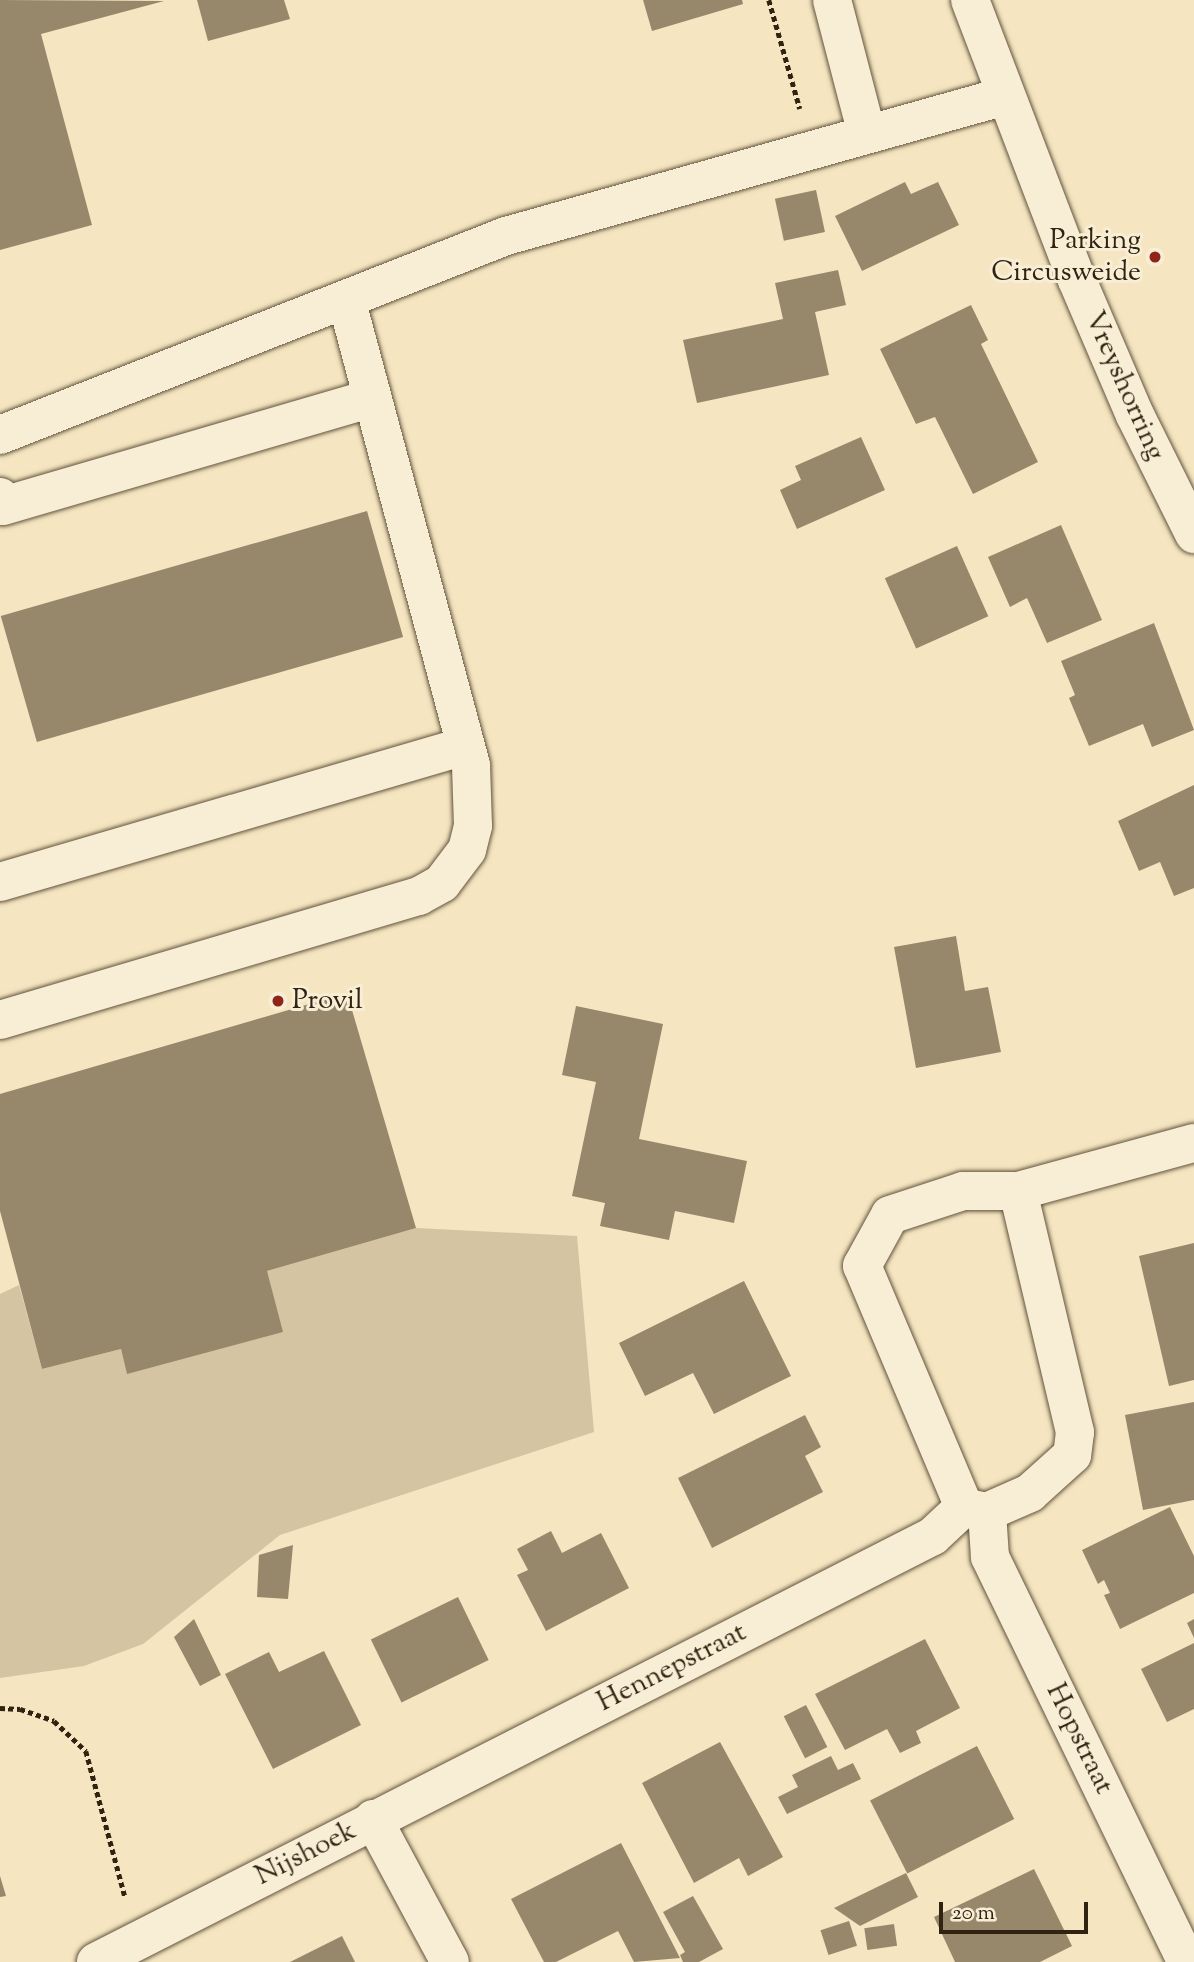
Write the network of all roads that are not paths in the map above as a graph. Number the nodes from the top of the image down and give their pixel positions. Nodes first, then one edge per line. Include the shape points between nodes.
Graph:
1 (832, 0) edge
2 (970, 0) edge
3 (1004, 96) junction
4 (867, 134) junction
5 (346, 300) junction
6 (373, 398) junction
7 (0, 435) edge
8 (0, 497) edge
9 (1194, 534) edge
10 (466, 746) junction
11 (0, 882) edge
12 (0, 1020) edge
13 (1194, 1143) edge
14 (1018, 1191) junction
15 (976, 1510) junction
16 (373, 1819) junction
17 (96, 1962) edge
18 (450, 1962) edge
19 (1187, 1962) edge

1 - 4 street
2 - 3 street, Vreyshorring
3 - 4 street
3 - 9 street, Vreyshorring via 1135,415
4 - 5 street via 506,236
5 - 6 street
5 - 7 street
6 - 8 street via 3,506
6 - 10 street
10 - 11 street
10 - 12 street via 474,803 467,850 442,883 419,896
13 - 14 street
14 - 15 street, Hennepstraat via 1075,1432 1072,1455 1030,1493
14 - 15 street via 963,1191 890,1215 862,1266
15 - 16 street, Hennepstraat via 933,1536
15 - 19 street, Hopstraat via 990,1557
16 - 17 street, Nijshoek
16 - 18 street, Nijshoek

